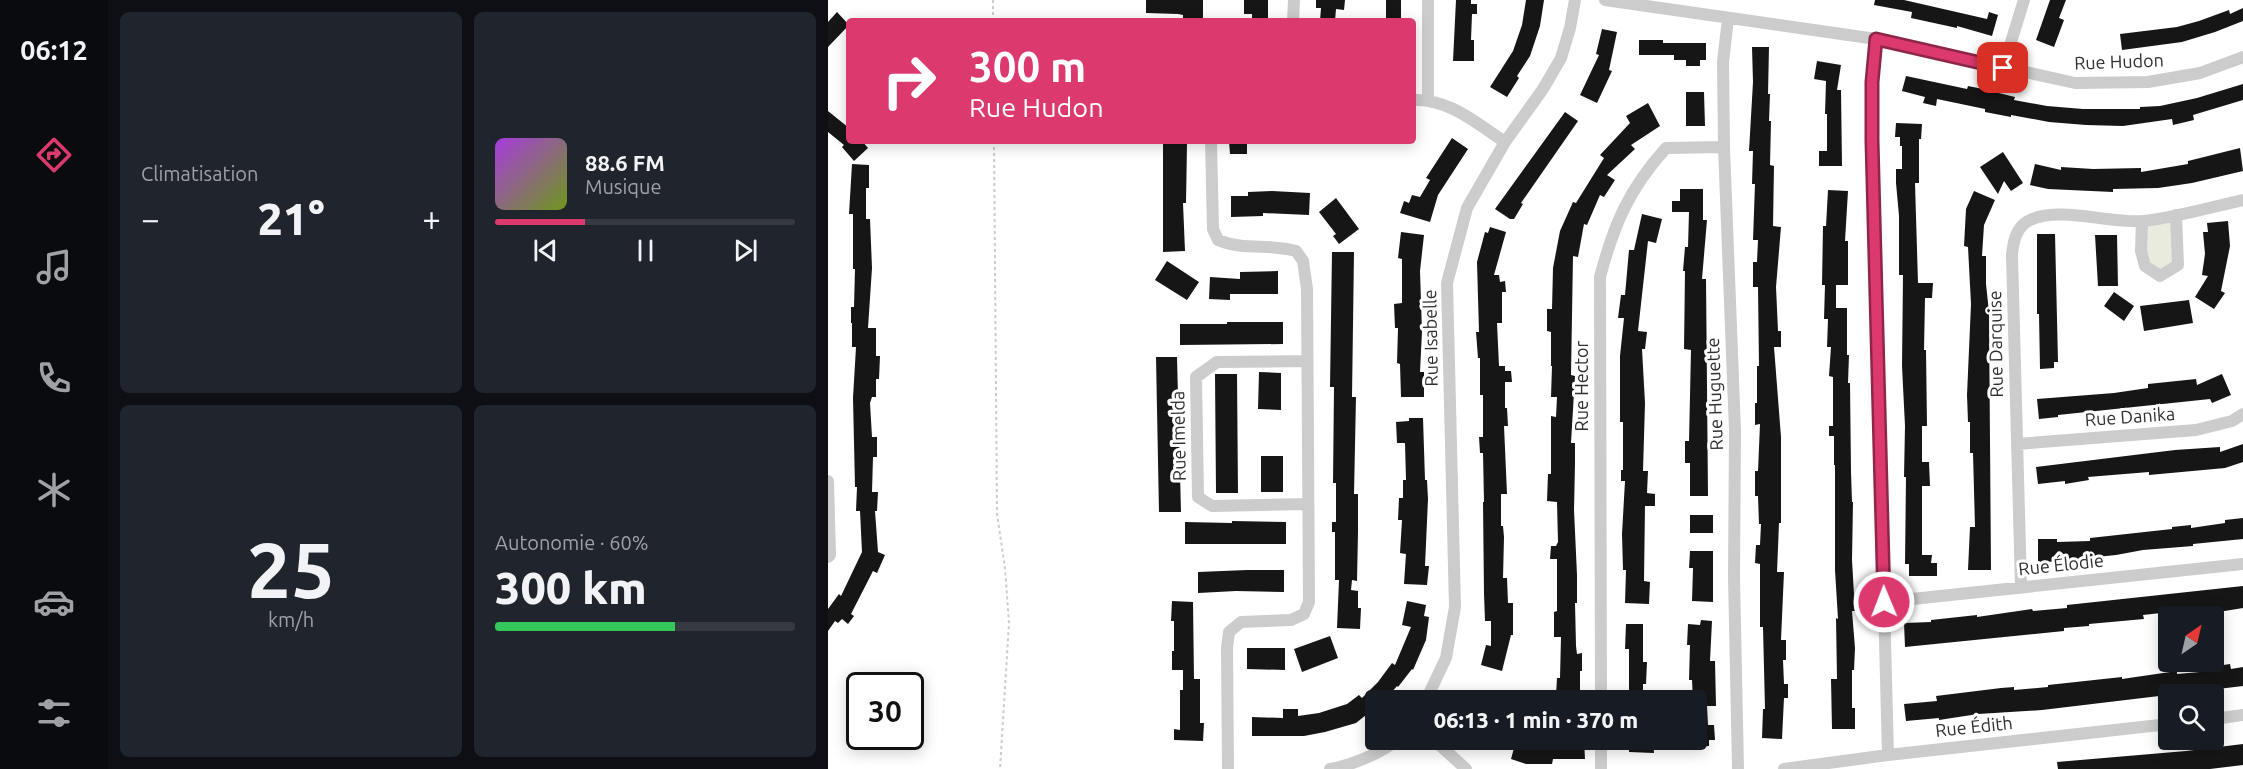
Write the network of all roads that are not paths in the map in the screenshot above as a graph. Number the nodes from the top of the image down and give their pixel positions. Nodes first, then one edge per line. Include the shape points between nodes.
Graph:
1 (1294, 0) edge
2 (1428, 0) edge
3 (1575, 0) edge
4 (1605, 0) edge
5 (2024, 0) edge
6 (1293, 18) edge
7 (1728, 19) junction
8 (1876, 39) junction
9 (2243, 57) edge
10 (2003, 68) junction
11 (1428, 99) junction
12 (1416, 100) edge
13 (1505, 142) junction
14 (1211, 144) edge
15 (1724, 147) junction
16 (2243, 200) edge
17 (2176, 215) junction
18 (2142, 221) junction
19 (1306, 361) junction
20 (2243, 414) edge
21 (2017, 444) junction
22 (828, 482) edge
23 (1308, 504) junction
24 (828, 557) edge
25 (2243, 564) edge
26 (2021, 587) junction
27 (1884, 602) junction
28 (1431, 690) edge
29 (1601, 690) edge
30 (2243, 715) edge
31 (2224, 718) edge
32 (2158, 725) edge
33 (1382, 750) edge
34 (1445, 750) edge
35 (1601, 750) edge
36 (1888, 755) junction
37 (1228, 769) edge
38 (1330, 769) edge
39 (1466, 769) edge
40 (1601, 769) edge
41 (1738, 769) edge
42 (1784, 769) edge

1 - 6 street
2 - 11 street
3 - 13 street, Rue Isabelle via 1561,58
4 - 7 street, Rue Hudon
5 - 10 street
7 - 8 street, Rue Hudon
7 - 15 street, Rue Huguette via 1723,62
8 - 10 street, Rue Hudon
8 - 27 street via 1872,141
9 - 10 street, Rue Hudon via 2200,73 2148,82 2075,83
11 - 12 street
11 - 13 street via 1453,108
13 - 28 street, Rue Isabelle via 1467,208 1447,283 1455,607 1446,658
14 - 19 street via 1213,229 1218,240 1232,246 1281,246 1296,250 1303,261 1307,289
15 - 29 street, Rue Hector via 1666,148 1637,183 1620,213 1599,277
15 - 41 street, Rue Huguette via 1736,431
16 - 17 street, Rue Darquise
17 - 18 street, Rue Darquise
17 - 18 street via 2178,265 2160,276 2145,266
18 - 21 street, Rue Darquise via 2056,215 2030,220 2020,227 2012,255
19 - 23 street
19 - 23 street, Rue Imelda via 1217,362 1196,377 1198,497 1212,506
20 - 21 street, Rue Danika via 2232,421 2196,430
21 - 26 street, Rue Darquise
22 - 24 street
23 - 37 street via 1309,602 1304,614 1291,620 1241,622 1229,632
25 - 26 street, Rue Élodie
26 - 27 street, Rue Élodie
27 - 36 street
30 - 31 street
32 - 36 street, Rue Édith
33 - 38 street
34 - 39 street
35 - 40 street
36 - 42 street, Rue Édith

